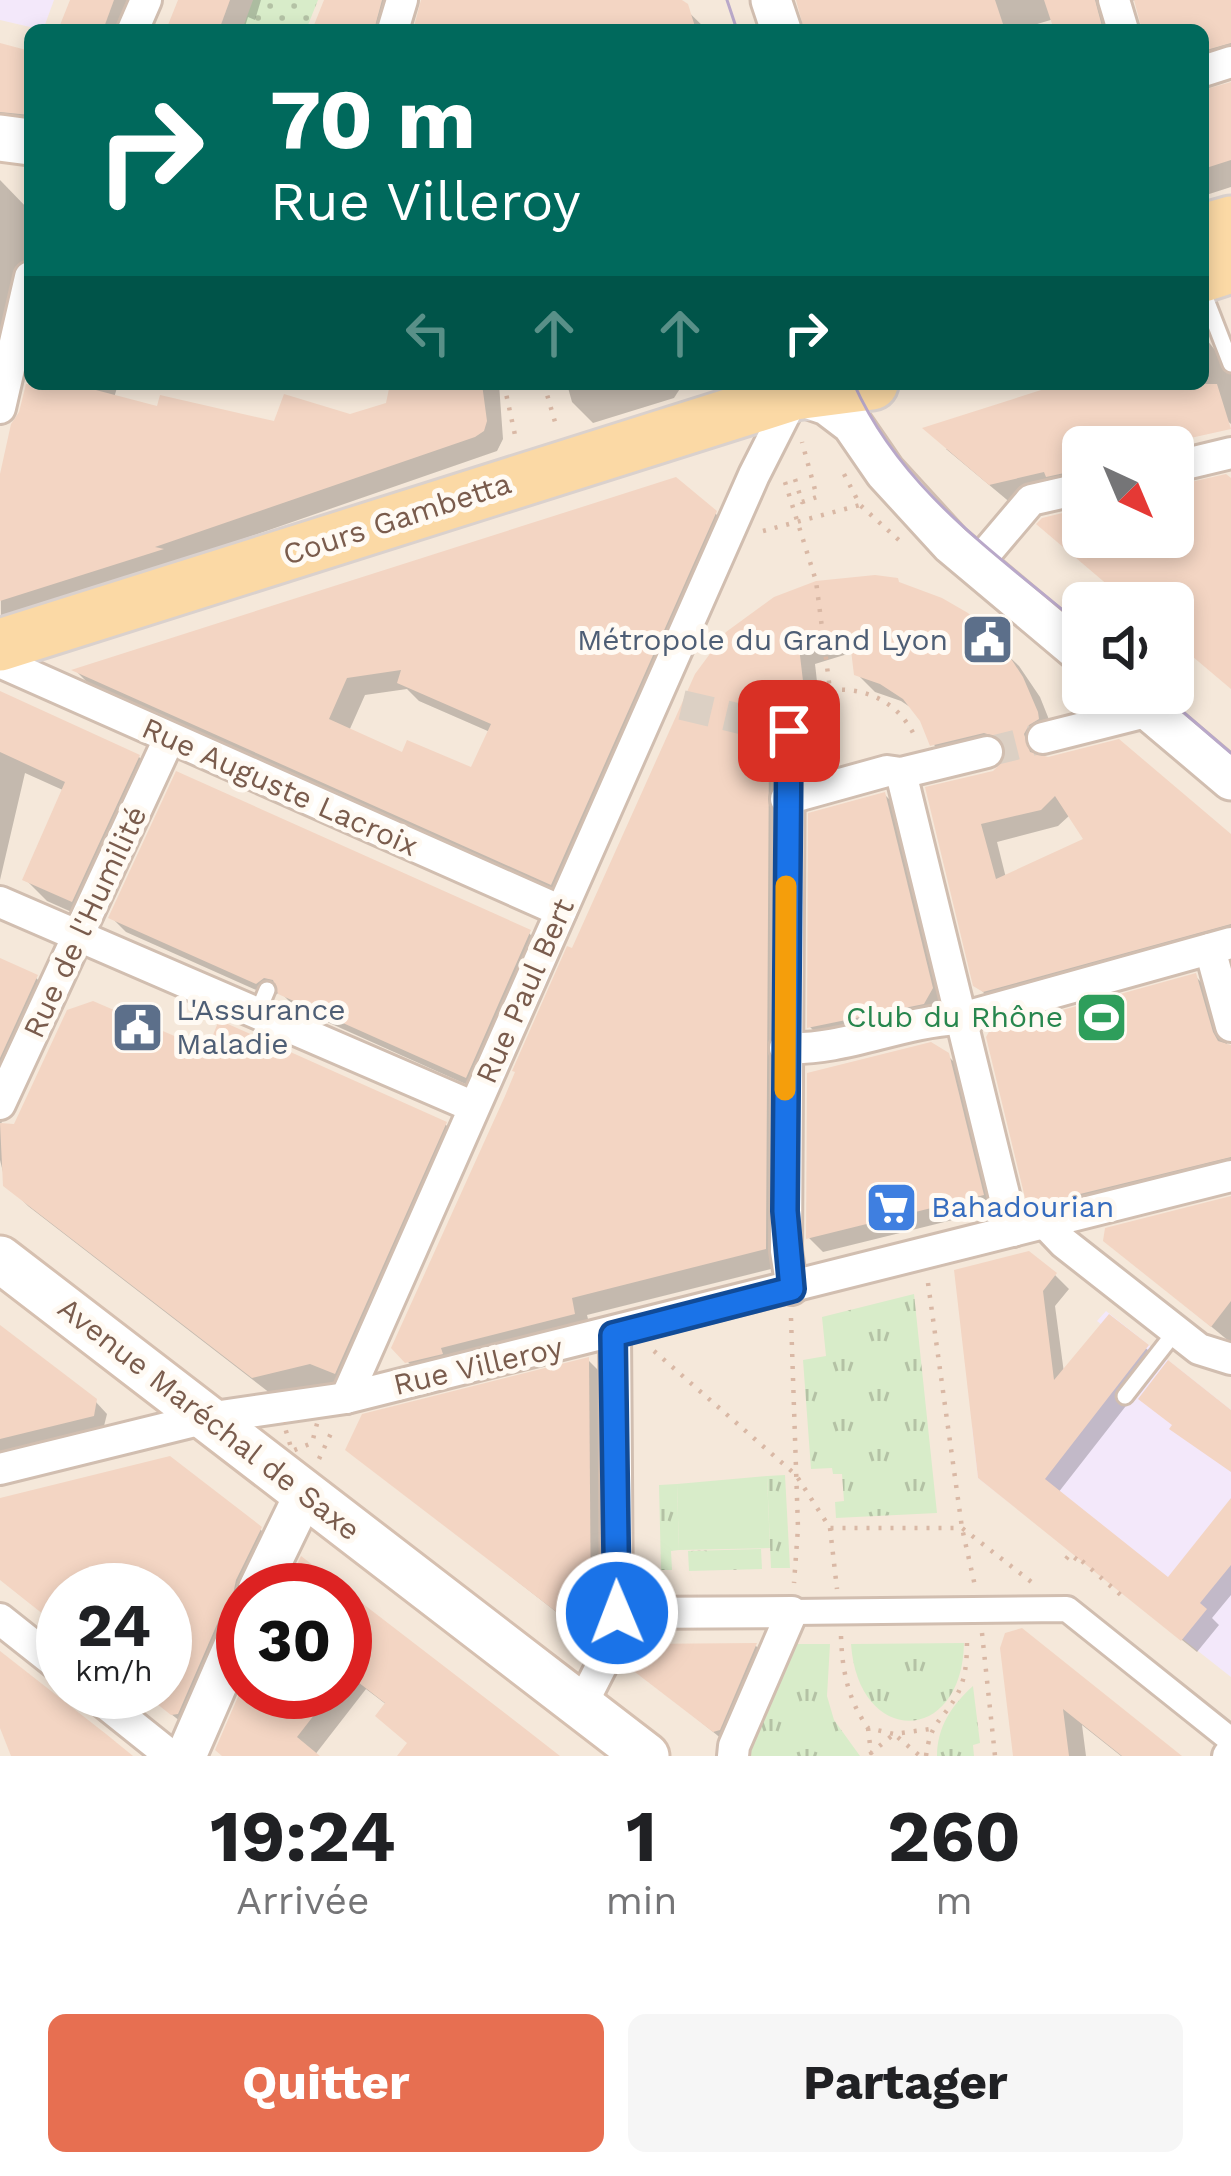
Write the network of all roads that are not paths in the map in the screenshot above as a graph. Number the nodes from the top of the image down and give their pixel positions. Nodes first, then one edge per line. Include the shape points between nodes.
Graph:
1 (1209, 307) edge
2 (24, 338) edge
3 (1231, 364) edge
4 (843, 390) edge
5 (794, 400) edge
6 (0, 408) edge
7 (1231, 453) edge
8 (1194, 462) edge
9 (1062, 493) edge
10 (976, 565) junction
11 (1062, 637) edge
12 (0, 645) edge
13 (0, 662) edge
14 (1107, 714) edge
15 (1153, 714) edge
16 (758, 723) tunnel mouth
17 (1043, 738) tunnel mouth
18 (169, 739) junction
19 (987, 752) tunnel mouth
20 (916, 762) junction
21 (1231, 780) edge
22 (801, 795) junction
23 (0, 902) edge
24 (561, 911) junction
25 (79, 938) junction
26 (1221, 946) edge
27 (958, 1019) junction
28 (1231, 1026) edge
29 (785, 1048) junction
30 (0, 1103) edge
31 (474, 1107) junction
32 (1231, 1176) edge
33 (1046, 1224) junction
34 (1012, 1231) junction
35 (0, 1258) edge
36 (792, 1289) junction
37 (1175, 1332) junction
38 (615, 1333) junction
39 (1231, 1359) edge
40 (1125, 1396) dead end
41 (346, 1399) junction
42 (207, 1418) junction
43 (0, 1468) edge
44 (305, 1493) junction
45 (271, 1563) edge
46 (792, 1612) junction
47 (617, 1613) junction
48 (0, 1619) edge
49 (36, 1648) edge
50 (216, 1687) edge
51 (581, 1706) junction
52 (125, 1719) edge
53 (1231, 1740) edge
54 (171, 1756) edge
55 (186, 1756) edge
56 (646, 1756) edge
57 (733, 1756) edge

1 - 3 lane
2 - 6 street
4 - 5 main road, Cours Gambetta
5 - 10 street via 827,405 852,424 909,500
5 - 12 main road, Cours Gambetta
5 - 24 street, Rue Paul Bert via 754,475 669,702
7 - 8 street
9 - 10 street via 1031,500
10 - 11 street
13 - 18 street, Rue Auguste Lacroix
14 - 17 street
15 - 21 street
16 - 22 street via 789,731
18 - 24 street, Rue Auguste Lacroix
18 - 25 street, Rue de l'Humilité
19 - 20 street
20 - 22 street
20 - 27 street
22 - 29 street
23 - 25 street
24 - 31 street, Rue Paul Bert
25 - 30 street, Rue de l'Humilité
25 - 31 street via 262,1002
26 - 27 street
26 - 28 street
27 - 29 street
27 - 34 street
29 - 36 street
31 - 41 street, Rue Paul Bert
32 - 33 street, Rue Villeroy
33 - 34 street, Rue Villeroy
33 - 37 street
34 - 36 street, Rue Villeroy
35 - 42 main road, Avenue Maréchal de Saxe
36 - 38 street, Rue Villeroy
37 - 39 street
37 - 40 lane
38 - 41 street, Rue Villeroy
38 - 47 street
41 - 42 street, Rue Villeroy
42 - 43 street, Rue Villeroy
42 - 44 main road, Avenue Maréchal de Saxe
44 - 45 street
44 - 51 main road, Avenue Maréchal de Saxe
46 - 47 street
46 - 53 street via 1067,1609
46 - 57 street
47 - 51 street via 610,1652
48 - 49 street
50 - 55 street
51 - 56 main road, Avenue Maréchal de Saxe
52 - 54 street

